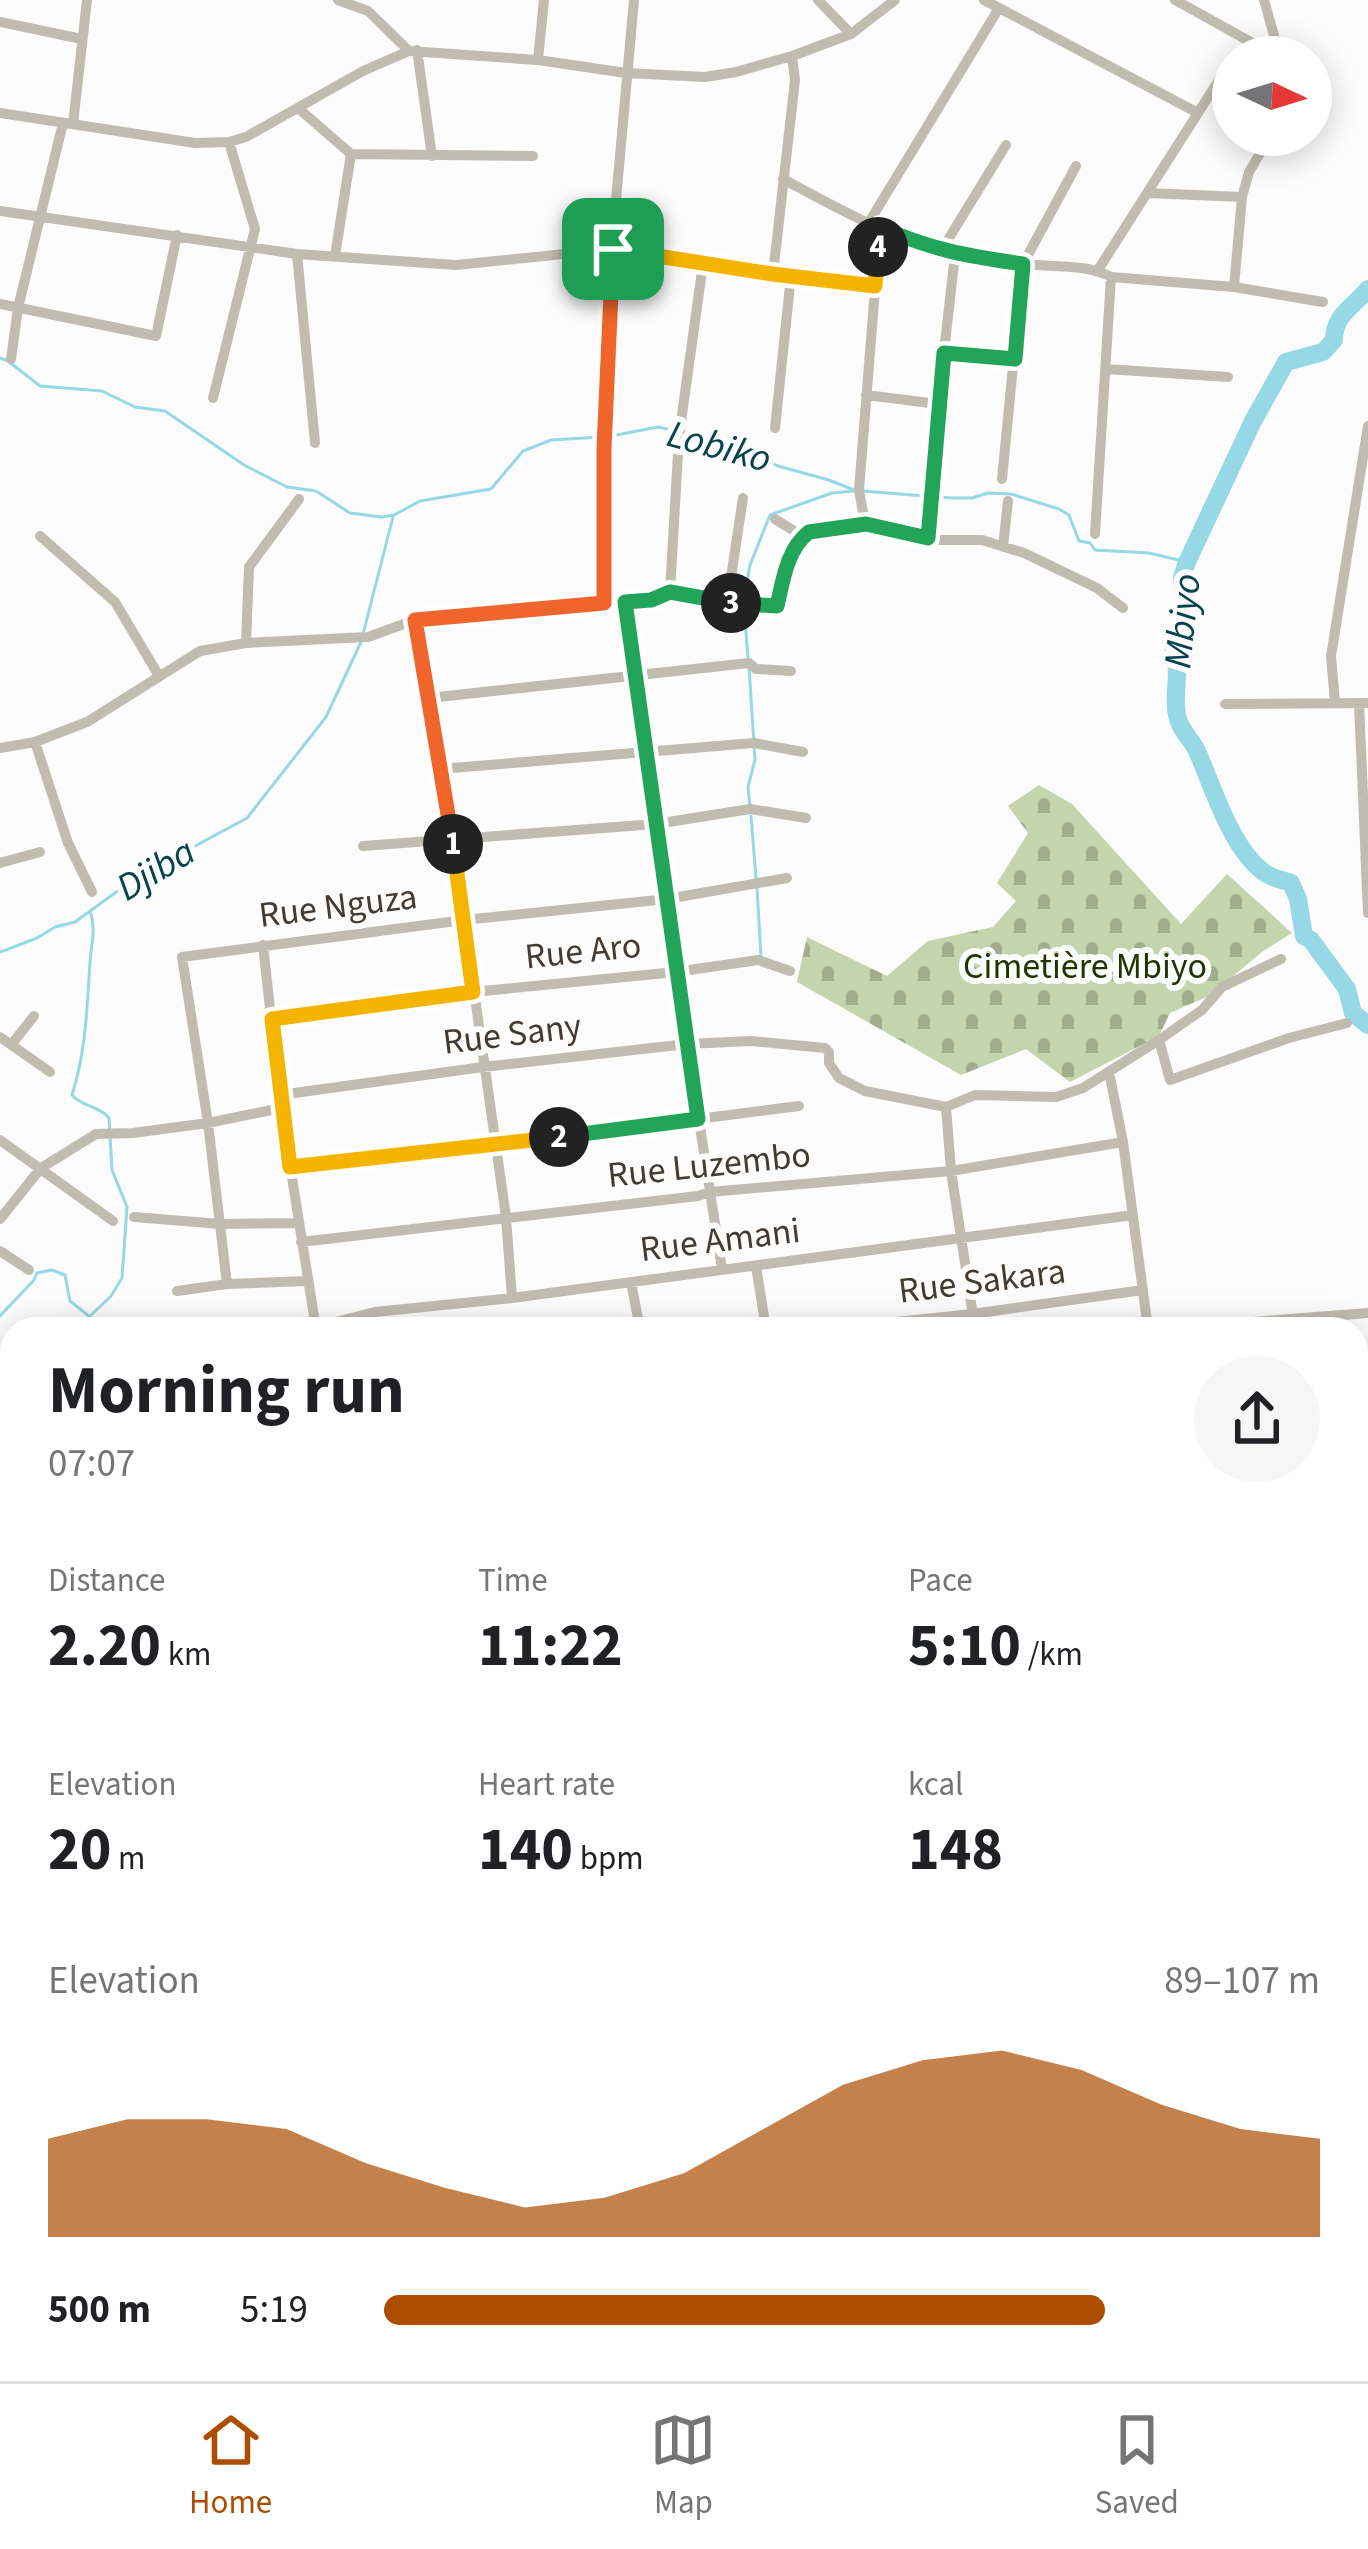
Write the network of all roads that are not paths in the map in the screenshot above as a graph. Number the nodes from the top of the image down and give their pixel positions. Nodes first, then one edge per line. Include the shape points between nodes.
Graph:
1 (88, 0) edge
2 (338, 0) edge
3 (544, 0) edge
4 (634, 0) edge
5 (818, 0) edge
6 (895, 0) edge
7 (984, 0) edge
8 (1175, 0) edge
9 (1264, 0) edge
10 (999, 8) junction
11 (0, 22) edge
12 (851, 34) junction
13 (1242, 36) edge
14 (1273, 36) edge
15 (82, 39) junction
16 (413, 51) junction
17 (792, 56) junction
18 (538, 60) junction
19 (626, 73) junction
20 (1212, 91) edge
21 (298, 108) junction
22 (0, 113) edge
23 (1198, 113) junction
24 (68, 123) junction
25 (229, 142) junction
26 (1006, 146) dead end
27 (352, 154) junction
28 (432, 156) junction
29 (533, 156) dead end
30 (1258, 156) edge
31 (1076, 166) dead end
32 (782, 179) junction
33 (1148, 193) junction
34 (1242, 197) junction
35 (616, 200) dead end
36 (0, 211) edge
37 (41, 216) junction
38 (874, 225) junction
39 (177, 235) junction
40 (250, 246) junction
41 (613, 249) junction
42 (941, 250) junction
43 (297, 254) junction
44 (955, 255) junction
45 (335, 256) junction
46 (703, 264) junction
47 (1023, 264) junction
48 (1098, 270) junction
49 (772, 274) junction
50 (791, 276) junction
51 (1111, 277) junction
52 (875, 286) junction
53 (1234, 287) junction
54 (1323, 302) dead end
55 (0, 304) edge
56 (17, 308) junction
57 (944, 353) junction
58 (11, 359) dead end
59 (1015, 359) junction
60 (1106, 369) junction
61 (1228, 377) dead end
62 (866, 395) junction
63 (213, 398) dead end
64 (938, 404) junction
65 (1368, 426) edge
66 (775, 428) dead end
67 (315, 443) dead end
68 (1002, 479) dead end
69 (743, 498) dead end
70 (299, 499) dead end
71 (1007, 501) dead end
72 (775, 519) dead end
73 (866, 524) junction
74 (1094, 534) dead end
75 (40, 536) dead end
76 (802, 536) junction
77 (928, 538) junction
78 (1003, 547) junction
79 (670, 592) junction
80 (625, 602) junction
81 (604, 603) junction
82 (727, 603) junction
83 (1123, 608) dead end
84 (415, 620) junction
85 (246, 643) junction
86 (791, 671) dead end
87 (635, 675) junction
88 (159, 676) junction
89 (429, 698) junction
90 (1335, 702) junction
91 (1225, 704) dead end
92 (1364, 704) edge
93 (35, 742) junction
94 (0, 748) edge
95 (803, 752) dead end
96 (646, 754) junction
97 (440, 769) junction
98 (806, 818) dead end
99 (656, 824) junction
100 (452, 838) junction
101 (363, 846) dead end
102 (40, 852) dead end
103 (0, 863) edge
104 (787, 878) dead end
105 (92, 892) dead end
106 (667, 899) junction
107 (1368, 913) edge
108 (464, 920) junction
109 (263, 945) junction
110 (1281, 959) dead end
111 (790, 971) dead end
112 (676, 972) junction
113 (473, 992) junction
114 (34, 1016) dead end
115 (272, 1019) junction
116 (1347, 1023) dead end
117 (1159, 1040) junction
118 (6, 1041) edge
119 (687, 1044) junction
120 (483, 1067) junction
121 (50, 1072) dead end
122 (1109, 1072) junction
123 (281, 1101) junction
124 (799, 1106) dead end
125 (946, 1107) junction
126 (698, 1119) junction
127 (208, 1123) junction
128 (0, 1140) edge
129 (1123, 1142) junction
130 (495, 1145) junction
131 (290, 1167) junction
132 (41, 1168) junction
133 (951, 1171) junction
134 (710, 1192) junction
135 (1133, 1216) junction
136 (134, 1217) dead end
137 (506, 1217) junction
138 (0, 1219) edge
139 (112, 1221) dead end
140 (298, 1223) junction
141 (220, 1224) junction
142 (961, 1240) junction
143 (301, 1242) junction
144 (0, 1251) edge
145 (756, 1266) junction
146 (722, 1269) junction
147 (29, 1270) dead end
148 (307, 1281) junction
149 (631, 1282) junction
150 (227, 1284) junction
151 (1143, 1290) junction
152 (177, 1291) dead end
153 (512, 1298) junction
154 (972, 1314) junction
155 (314, 1317) edge
156 (357, 1317) edge
157 (638, 1317) edge
158 (764, 1317) edge
159 (943, 1317) edge
160 (973, 1317) edge
161 (1146, 1317) edge

1 - 15 street
2 - 16 street via 368,10
3 - 18 street
4 - 19 street
5 - 12 street
6 - 12 street
7 - 10 street
8 - 13 street
9 - 14 street
10 - 23 street
10 - 38 street
11 - 15 street
12 - 17 street
15 - 24 street
16 - 18 street
16 - 21 street
16 - 28 street
17 - 19 street via 705,77
17 - 32 street
18 - 19 street
19 - 35 street
20 - 23 street
21 - 25 street
21 - 27 street
22 - 24 street
23 - 33 street
24 - 25 street
24 - 37 street
25 - 40 street via 255,229
26 - 42 street
27 - 28 street
27 - 45 street
28 - 29 street
30 - 34 street
31 - 47 street
32 - 38 street
32 - 49 street
33 - 34 street
33 - 48 street
34 - 53 street
36 - 37 street
37 - 39 street
37 - 56 street
38 - 42 street
38 - 52 street
39 - 40 street
39 - 56 street via 156,336
40 - 43 street
40 - 63 street
41 - 45 street via 456,265
41 - 46 street
41 - 81 street
42 - 44 street
43 - 45 street
43 - 67 street
44 - 47 street
44 - 57 street
46 - 49 street
46 - 79 street via 680,429
47 - 48 street
47 - 59 street
48 - 51 street
49 - 50 street
50 - 52 street
50 - 66 street
51 - 53 street
51 - 60 street
52 - 62 street
53 - 54 street
55 - 56 street
56 - 58 street
57 - 59 street
57 - 64 street
59 - 68 street
60 - 61 street
60 - 74 street
62 - 64 street
62 - 73 street via 859,490
64 - 77 street
65 - 90 street via 1330,656
69 - 82 street
70 - 85 street via 250,567
71 - 78 street
72 - 76 street
73 - 76 street
73 - 77 street
75 - 88 street via 115,602
76 - 82 street via 777,606
77 - 78 street
78 - 83 street via 1097,588
79 - 80 street
79 - 82 street
80 - 81 street
80 - 87 street
81 - 84 street
84 - 85 street via 362,637
84 - 89 street
85 - 88 street via 200,651
86 - 87 street via 749,663
87 - 89 street
87 - 96 street
88 - 93 street via 87,722
89 - 97 street
90 - 91 street
90 - 92 street
92 - 107 street
93 - 94 street
93 - 105 street
95 - 96 street via 754,742
96 - 97 street
96 - 99 street
97 - 100 street
98 - 99 street via 750,809
99 - 100 street
99 - 106 street
100 - 101 street
100 - 108 street
102 - 103 street
104 - 106 street, Rue Nguza
106 - 108 street, Rue Nguza
106 - 112 street
108 - 109 street, Rue Nguza
108 - 113 street
109 - 115 street
109 - 127 street, Rue Nguza via 182,957
110 - 117 street via 1222,987
111 - 112 street, Rue Aro via 763,961
112 - 113 street, Rue Aro
112 - 119 street
113 - 115 street, Rue Aro
113 - 120 street
114 - 118 street
115 - 123 street
116 - 117 street via 1169,1079
117 - 122 street
118 - 121 street
119 - 120 street, Rue Sany
119 - 125 street, Rue Sany via 825,1048 839,1078
119 - 126 street
120 - 123 street, Rue Sany
120 - 130 street
122 - 125 street via 1056,1097 975,1095
122 - 129 street
123 - 127 street, Rue Sany
123 - 131 street
124 - 126 street
125 - 133 street
126 - 130 street
126 - 134 street
127 - 132 street, Rue Sany via 95,1134
127 - 141 street
128 - 132 street
129 - 133 street, Rue Luzembo
129 - 135 street
130 - 131 street
130 - 137 street
131 - 140 street
132 - 138 street, Rue Sany
132 - 139 street
133 - 134 street, Rue Luzembo
133 - 142 street
134 - 137 street, Rue Luzembo
134 - 146 street
135 - 142 street, Rue Amani
135 - 151 street
136 - 141 street
137 - 143 street, Rue Luzembo
137 - 153 street
140 - 141 street
140 - 143 street
141 - 150 street
142 - 145 street, Rue Amani
142 - 154 street
143 - 148 street
144 - 147 street
145 - 146 street, Rue Amani
145 - 158 street
146 - 149 street, Rue Amani
148 - 150 street
148 - 155 street
149 - 153 street, Rue Amani
149 - 157 street
150 - 152 street
151 - 154 street, Rue Sakara
151 - 161 street
153 - 156 street, Rue Amani
154 - 159 street, Rue Sakara
154 - 160 street

